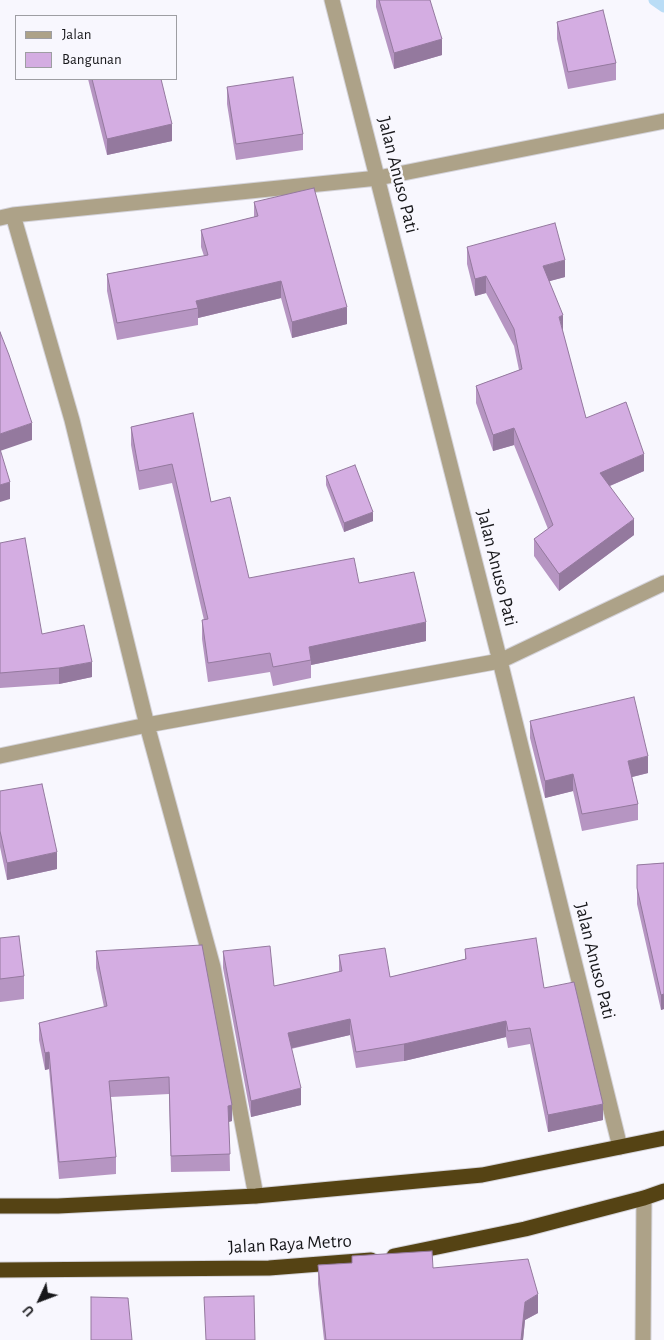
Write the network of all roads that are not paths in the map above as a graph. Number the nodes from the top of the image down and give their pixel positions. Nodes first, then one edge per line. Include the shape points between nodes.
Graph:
1 (332, 0) edge
2 (664, 121) edge
3 (378, 178) junction
4 (6, 217) edge
5 (664, 584) edge
6 (500, 661) junction
7 (147, 724) junction
8 (0, 756) edge
9 (664, 1138) edge
10 (620, 1147) junction
11 (664, 1190) edge
12 (256, 1196) junction
13 (644, 1198) junction
14 (0, 1206) edge
15 (0, 1270) edge
16 (643, 1340) edge

1 - 3 street, Jalan Anuso Pati
2 - 3 street
3 - 4 street
3 - 6 street, Jalan Anuso Pati
4 - 7 street via 72,420
5 - 6 street
6 - 7 street
6 - 10 street, Jalan Anuso Pati
7 - 8 street
7 - 12 street via 213,967
9 - 10 highway
10 - 12 highway via 482,1175
11 - 13 highway, Jalan Raya Metro
12 - 14 highway
13 - 15 highway, Jalan Raya Metro via 525,1229 379,1259 269,1268
13 - 16 street

